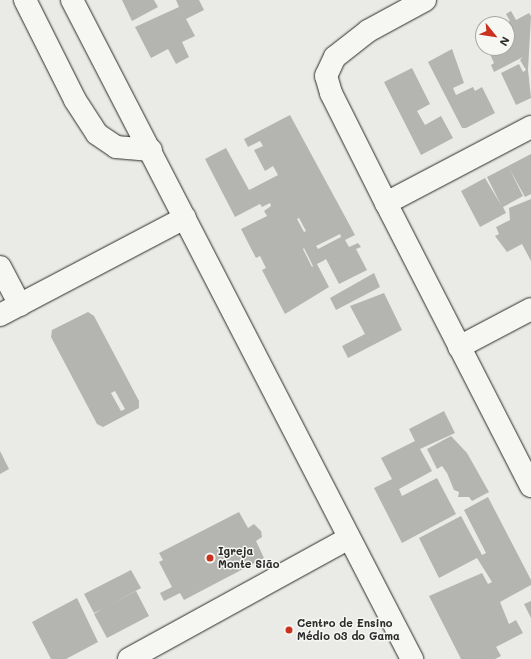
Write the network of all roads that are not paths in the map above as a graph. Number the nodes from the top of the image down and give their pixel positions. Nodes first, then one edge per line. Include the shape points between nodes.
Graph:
1 (25, 0) edge
2 (72, 0) edge
3 (424, 0) edge
4 (531, 127) edge
5 (152, 150) junction
6 (386, 203) junction
7 (185, 218) junction
8 (0, 267) edge
9 (20, 305) junction
10 (531, 310) edge
11 (0, 315) edge
12 (459, 347) junction
13 (531, 486) edge
14 (349, 538) junction
15 (129, 659) edge
16 (412, 659) edge

1 - 5 street via 75,100 97,134 116,147
2 - 5 street
3 - 6 street via 368,31 335,57 326,76 331,93
4 - 6 street
5 - 7 street
6 - 12 street
7 - 9 street
7 - 14 street
8 - 9 street
9 - 11 street
10 - 12 street
12 - 13 street
14 - 15 street
14 - 16 street

